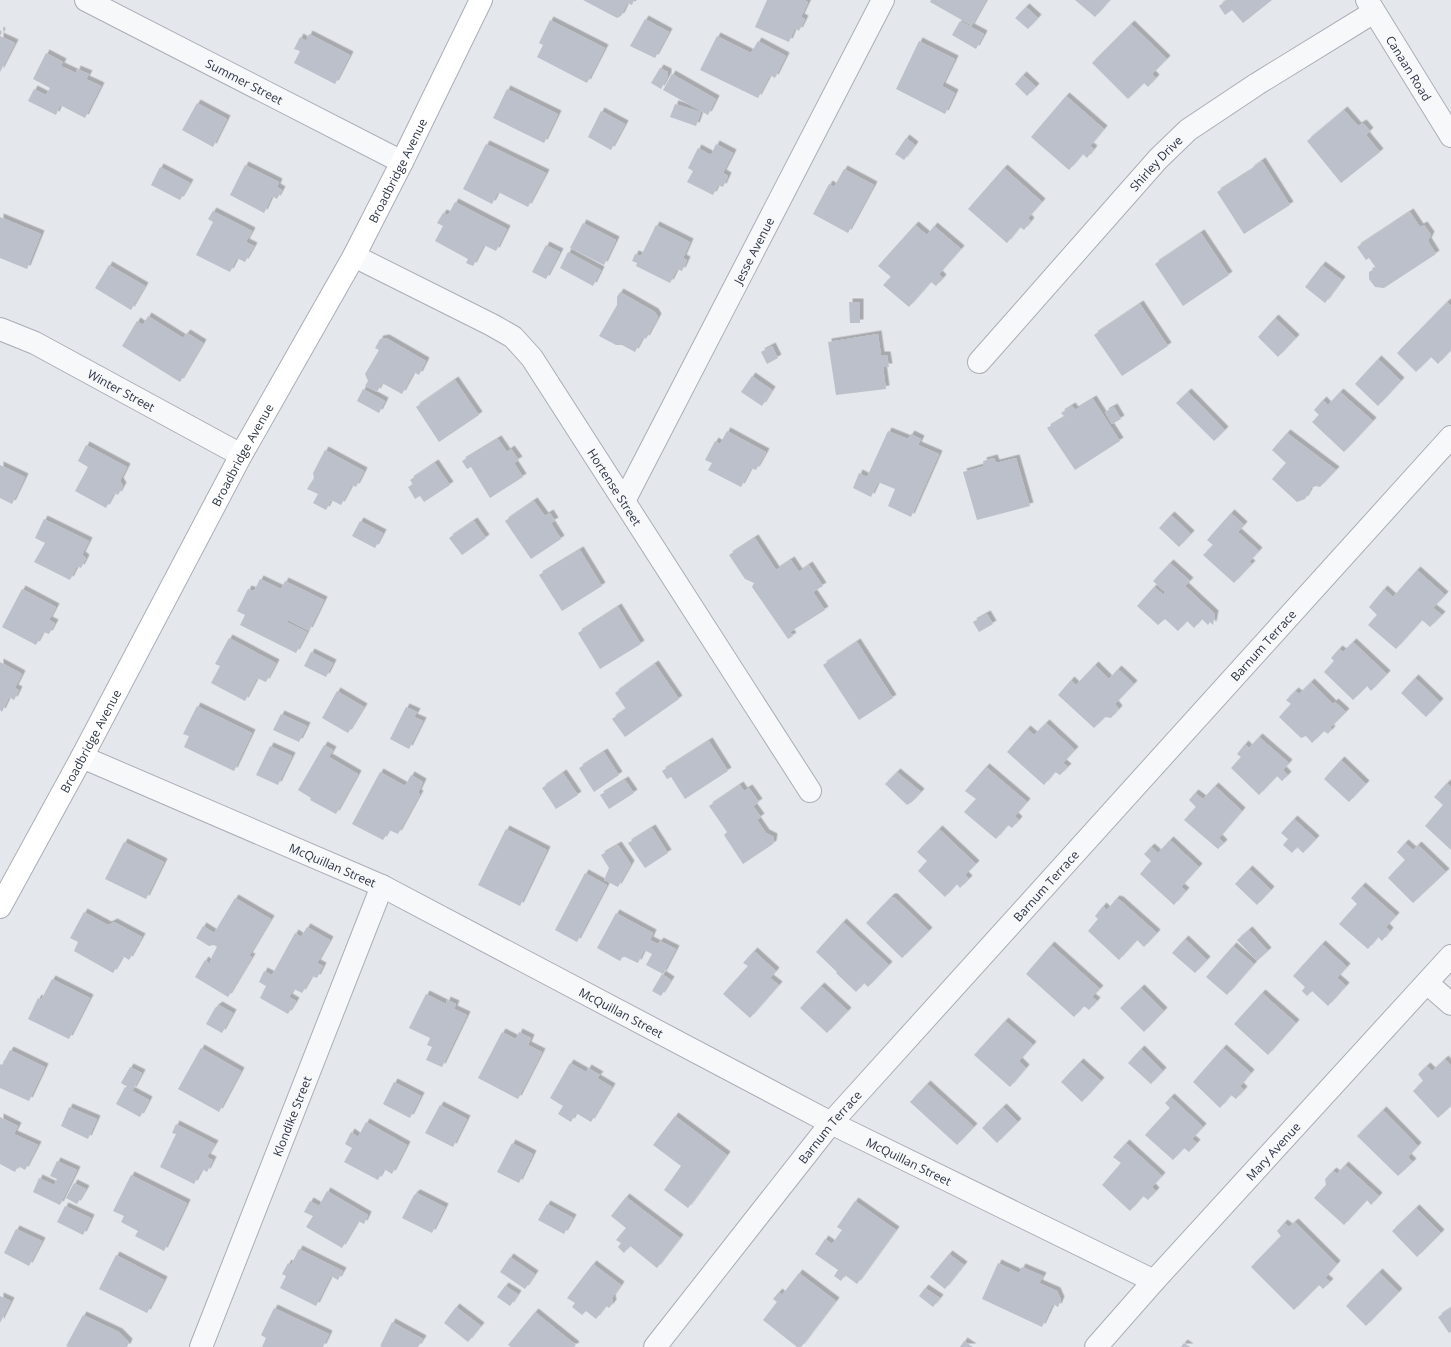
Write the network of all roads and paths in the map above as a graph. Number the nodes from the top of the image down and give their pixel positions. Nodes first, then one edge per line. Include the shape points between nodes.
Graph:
1 (86, 0) edge
2 (481, 0) edge
3 (883, 0) edge
4 (1370, 6) edge
5 (1451, 136) edge
6 (402, 162) junction
7 (354, 256) junction
8 (0, 328) edge
9 (979, 362) dead end
10 (1451, 437) edge
11 (241, 455) junction
12 (624, 501) junction
13 (82, 757) junction
14 (810, 791) dead end
15 (382, 886) junction
16 (0, 907) edge
17 (1451, 956) edge
18 (1427, 983) junction
19 (1451, 1004) edge
20 (831, 1123) junction
21 (1154, 1281) junction
22 (201, 1347) edge
23 (655, 1347) edge
24 (1096, 1347) edge

1 - 6 street, Summer Street
2 - 6 main road, Broadbridge Avenue
3 - 12 street, Jesse Avenue
4 - 5 street, Canaan Road
4 - 9 street, Shirley Drive via 1188,130 1158,159
6 - 7 main road, Broadbridge Avenue
7 - 11 main road, Broadbridge Avenue
7 - 12 street, Hortense Street via 492,324 513,337 532,358
8 - 11 street, Winter Street via 35,343
10 - 20 street, Barnum Terrace
11 - 13 main road, Broadbridge Avenue
12 - 14 street, Hortense Street
13 - 15 street, McQuillan Street
13 - 16 main road, Broadbridge Avenue
15 - 20 street, McQuillan Street
15 - 22 street, Klondike Street
17 - 18 street, Mary Avenue
18 - 19 street
18 - 21 street, Mary Avenue
20 - 21 street, McQuillan Street
20 - 23 street, Barnum Terrace
21 - 24 street, Mary Avenue

